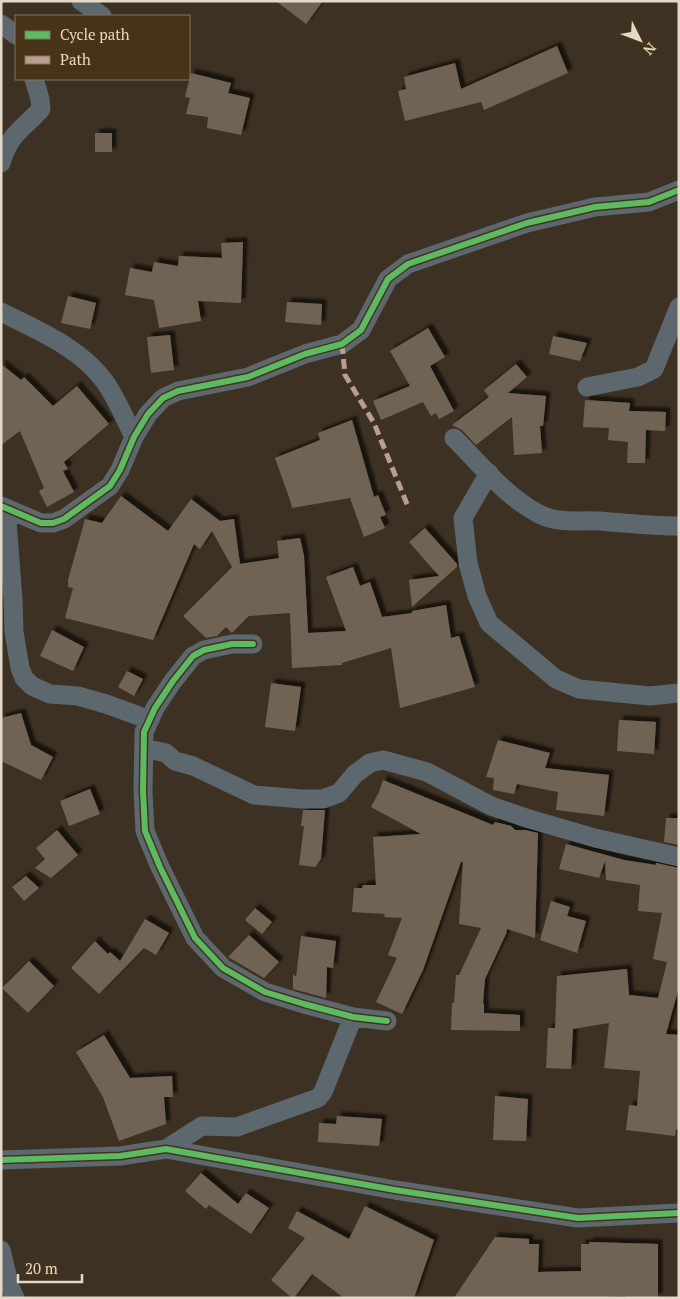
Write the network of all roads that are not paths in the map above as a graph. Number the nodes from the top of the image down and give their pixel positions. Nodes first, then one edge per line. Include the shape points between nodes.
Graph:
1 (81, 1) edge
2 (101, 15) edge
3 (1, 24) edge
4 (15, 34) edge
5 (34, 80) edge
6 (1, 164) edge
7 (679, 190) edge
8 (679, 307) edge
9 (1, 312) edge
10 (587, 387) dead end
11 (134, 437) junction
12 (454, 438) dead end
13 (489, 473) junction
14 (3, 508) edge
15 (679, 526) edge
16 (253, 644) dead end
17 (679, 694) edge
18 (150, 720) junction
19 (144, 748) junction
20 (679, 857) edge
21 (353, 1017) junction
22 (387, 1021) dead end
23 (166, 1149) junction
24 (1, 1160) edge
25 (679, 1212) edge
26 (1, 1250) edge
27 (15, 1298) edge

1 - 2 street
3 - 4 street
5 - 6 street via 41,109 14,134
7 - 11 street via 649,202 596,207 527,223 408,264 388,279 361,330 342,344 305,354 248,377 178,391 163,398
8 - 10 street via 654,369 638,377
9 - 11 street via 86,360 105,382
11 - 14 street via 110,486 64,519 53,523 41,522
12 - 13 street
13 - 15 street via 502,488 540,514 562,522
13 - 17 street via 464,518 468,563 476,596 489,623 556,679 579,689 650,696
14 - 18 street via 14,632 24,678 32,686 50,694 78,696
16 - 18 street via 232,644 193,656 173,680
18 - 19 street via 144,732
19 - 20 street via 166,753 175,761 193,766 254,795 302,799 323,799 339,793 355,774 370,763 383,760 427,772 490,806 526,818
19 - 21 street via 146,831 195,938 223,968 265,992
21 - 22 street
21 - 23 street via 318,1098 237,1127 202,1126
23 - 24 street via 120,1156
23 - 25 street via 395,1190 578,1218
26 - 27 street

